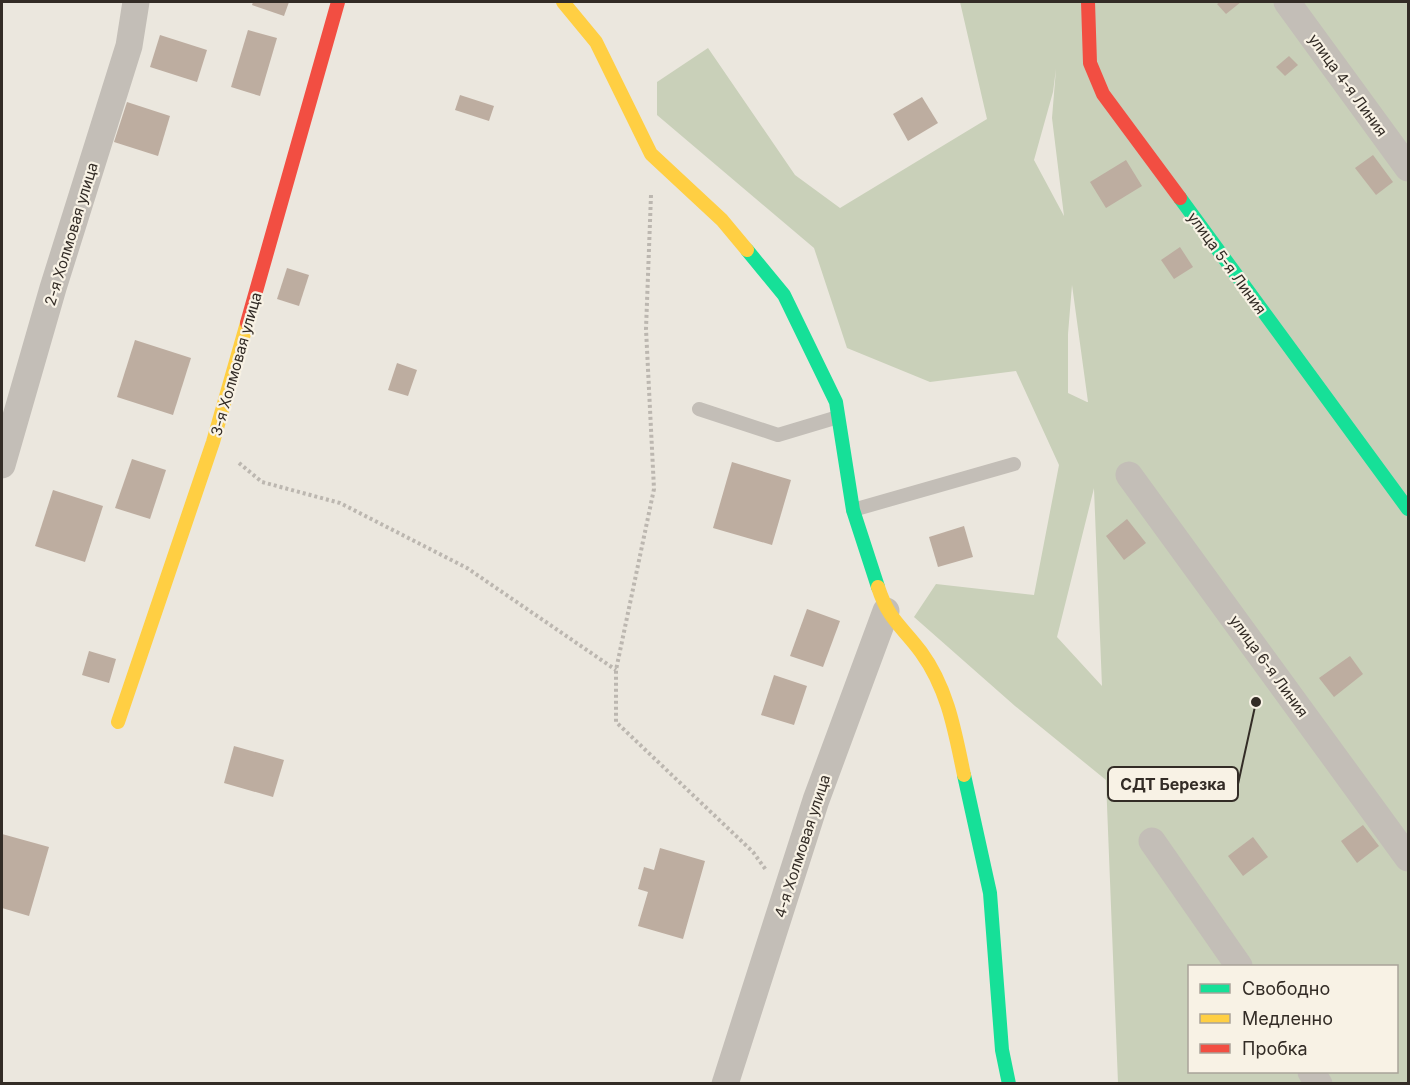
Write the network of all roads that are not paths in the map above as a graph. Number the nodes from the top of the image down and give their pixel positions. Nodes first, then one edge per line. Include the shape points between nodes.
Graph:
1 (136, 2) edge
2 (338, 2) edge
3 (563, 2) edge
4 (1088, 2) edge
5 (1287, 2) edge
6 (1408, 168) edge
7 (699, 409) dead end
8 (838, 417) junction
9 (1014, 464) dead end
10 (2, 465) edge
11 (1128, 475) dead end
12 (1408, 509) edge
13 (853, 510) junction
14 (886, 610) junction
15 (118, 722) dead end
16 (1152, 841) dead end
17 (1408, 858) edge
18 (1238, 965) edge
19 (725, 1083) edge
20 (1009, 1083) edge

1 - 10 street, 2-я Холмовая улица via 129,46
2 - 15 street, 3-я Холмовая улица via 213,442
3 - 8 street via 596,42 651,154 722,220 784,295 836,402
4 - 12 street, улица 5-я Линия via 1090,63 1103,94
5 - 6 street, улица 4-я Линия
7 - 8 lane via 778,435
8 - 13 street
9 - 13 lane
11 - 17 street, улица 6-я Линия
13 - 14 street
14 - 19 street, 4-я Холмовая улица via 816,800
14 - 20 street via 922,653 948,700 990,893 1002,1050
16 - 18 street

